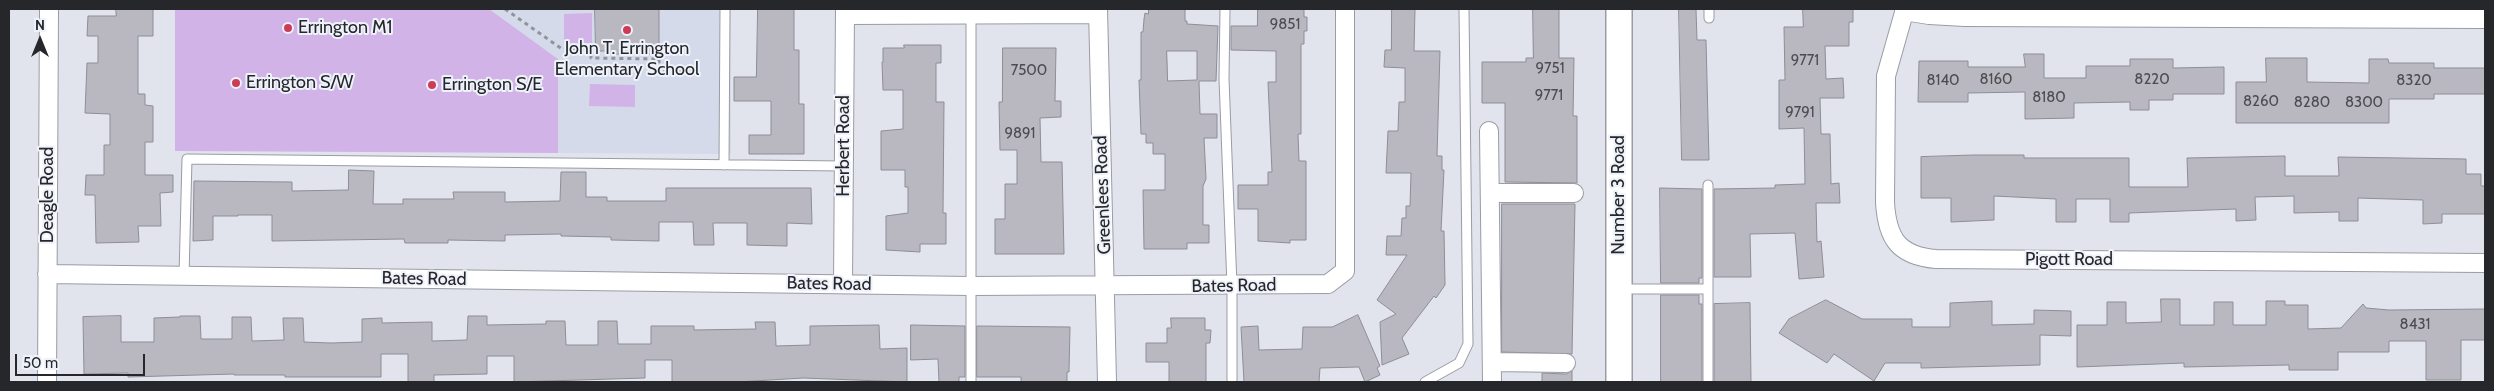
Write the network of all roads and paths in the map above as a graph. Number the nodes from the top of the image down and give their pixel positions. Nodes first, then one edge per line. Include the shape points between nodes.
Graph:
1 (49, 9) edge
2 (505, 9) edge
3 (725, 9) edge
4 (1225, 9) edge
5 (1345, 9) edge
6 (1464, 9) edge
7 (1620, 9) edge
8 (1904, 10) edge
9 (1098, 11) edge
10 (845, 12) edge
11 (971, 12) edge
12 (2485, 19) edge
13 (689, 72) dead end
14 (1489, 131) dead end
15 (724, 165) junction
16 (844, 166) junction
17 (1708, 185) dead end
18 (1490, 193) junction
19 (1574, 193) dead end
20 (2485, 263) edge
21 (47, 274) junction
22 (184, 276) junction
23 (843, 284) junction
24 (971, 286) junction
25 (1232, 286) junction
26 (1106, 287) junction
27 (1618, 289) junction
28 (1708, 289) junction
29 (1566, 363) dead end
30 (1488, 376) edge
31 (48, 382) edge
32 (971, 382) edge
33 (1107, 382) edge
34 (1232, 382) edge
35 (1425, 382) edge
36 (1619, 382) edge
37 (1708, 382) edge

1 - 21 street, Deagle Road
2 - 13 path via 562,49 591,49 591,58 659,59 659,71
3 - 15 lane
4 - 25 lane via 1224,79
5 - 25 street, Bates Road via 1345,271 1328,284
6 - 35 lane via 1468,344 1459,363
7 - 27 main road, Number 3 Road
8 - 12 street via 1965,17
8 - 20 street, Pigott Road via 1886,76 1885,202 1892,236 1908,254 1936,259
9 - 11 street
9 - 26 street, Greenlees Road
10 - 11 street
10 - 16 street, Herbert Road
11 - 24 lane
14 - 18 street
15 - 16 lane
15 - 22 lane via 187,159
16 - 23 street, Herbert Road
17 - 28 lane
18 - 19 street
18 - 30 street
21 - 22 street, Bates Road
21 - 31 street, Deagle Road
22 - 23 street, Bates Road
23 - 24 street, Bates Road
24 - 26 street, Bates Road
24 - 32 lane
25 - 26 street, Bates Road
25 - 34 lane
26 - 33 street, Greenlees Road
27 - 28 lane
27 - 36 main road, Number 3 Road
28 - 37 lane
29 - 30 street

